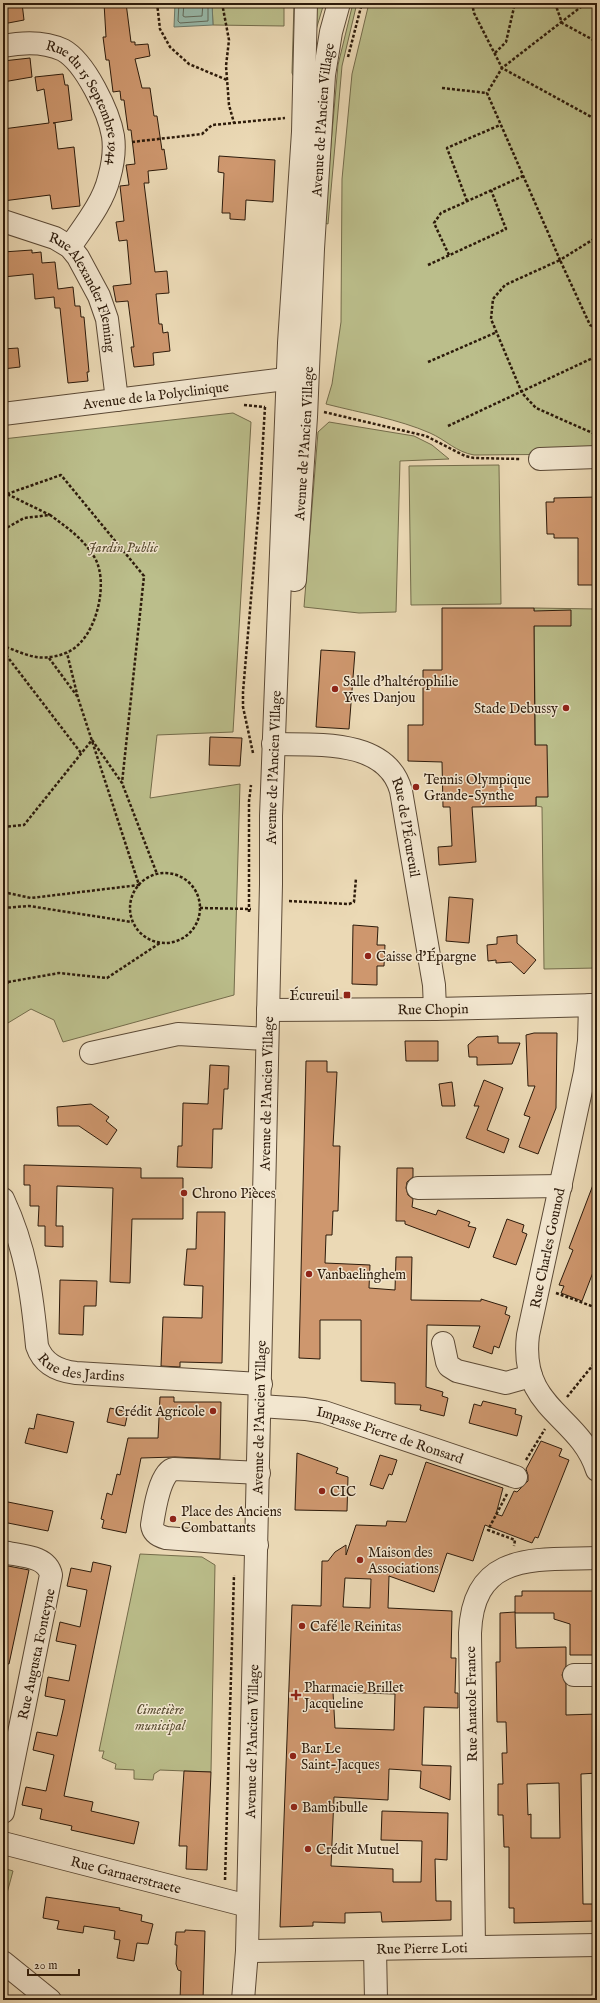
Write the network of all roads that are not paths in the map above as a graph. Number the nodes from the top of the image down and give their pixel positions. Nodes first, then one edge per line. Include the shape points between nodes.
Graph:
1 (306, 3) edge
2 (339, 3) edge
3 (3, 46) edge
4 (3, 221) edge
5 (70, 247) junction
6 (298, 378) junction
7 (117, 400) junction
8 (3, 414) edge
9 (597, 457) edge
10 (540, 459) road end
11 (279, 744) junction
12 (593, 1005) edge
13 (435, 1009) junction
14 (268, 1010) junction
15 (267, 1039) junction
16 (91, 1053) dead end
17 (561, 1186) junction
18 (418, 1188) dead end
19 (3, 1199) edge
20 (443, 1343) dead end
21 (531, 1376) junction
22 (261, 1384) junction
23 (260, 1406) junction
24 (597, 1470) edge
25 (259, 1473) junction
26 (516, 1477) dead end
27 (257, 1545) junction
28 (3, 1552) edge
29 (597, 1558) edge
30 (574, 1675) dead end
31 (597, 1675) edge
32 (3, 1812) edge
33 (3, 1843) edge
34 (248, 1906) junction
35 (597, 1945) edge
36 (474, 1947) junction
37 (375, 1949) junction
38 (247, 1951) junction
39 (3, 1962) edge
40 (50, 2000) edge
41 (243, 2000) edge
42 (376, 2000) edge

1 - 6 street, Avenue de l'Ancien Village
2 - 6 street, Avenue de l'Ancien Village via 324,75 313,249
3 - 5 street, Rue du 15 Septembre 1944 via 42,44 58,48 72,57 83,69 106,113 114,144 112,165 106,187 96,207
4 - 5 street, Rue Alexander Fleming via 55,238
5 - 7 street, Rue Alexander Fleming via 82,263 105,311
6 - 7 street, Avenue de la Polyclinique
6 - 11 street, Avenue de l'Ancien Village
6 - 11 street, Avenue de l'Ancien Village via 286,417
7 - 8 street, Avenue de la Polyclinique
9 - 10 street
11 - 13 street, Rue de l'Écureuil via 341,746 354,749 383,764 396,779 401,791 434,985
11 - 14 street, Avenue de l'Ancien Village via 270,831
12 - 13 street, Rue Chopin
12 - 17 street, Rue Charles Gounod via 587,1063
13 - 14 street, Rue Chopin
14 - 15 street, Avenue de l'Ancien Village
15 - 16 street via 178,1034
15 - 22 street, Avenue de l'Ancien Village
17 - 18 street
17 - 21 street, Rue Charles Gounod via 527,1344 527,1361
19 - 22 street, Rue des Jardins via 28,1269 37,1346 48,1364 76,1373
20 - 21 street via 446,1362 457,1371 506,1382
21 - 24 street, Rue Charles Gounod via 543,1400 586,1448
22 - 23 street, Avenue de l'Ancien Village
23 - 25 street, Avenue de l'Ancien Village
23 - 26 street, Impasse Pierre de Ronsard via 305,1408 324,1412
25 - 27 street, Avenue de l'Ancien Village
25 - 27 street via 168,1470 163,1477 152,1525 156,1534 166,1538
27 - 34 street, Avenue de l'Ancien Village
28 - 32 street, Rue Augusta Fonteyne via 43,1562 51,1575
29 - 36 street, Rue Anatole France via 534,1560 510,1566 486,1582 473,1607 470,1632
30 - 31 street
33 - 34 street, Rue Garnaerstraete
34 - 38 street, Avenue de l'Ancien Village
35 - 36 street, Rue Pierre Loti
36 - 37 street, Rue Pierre Loti
37 - 38 street, Rue Pierre Loti
37 - 42 street
38 - 41 street, Avenue de l'Ancien Village
39 - 40 street

